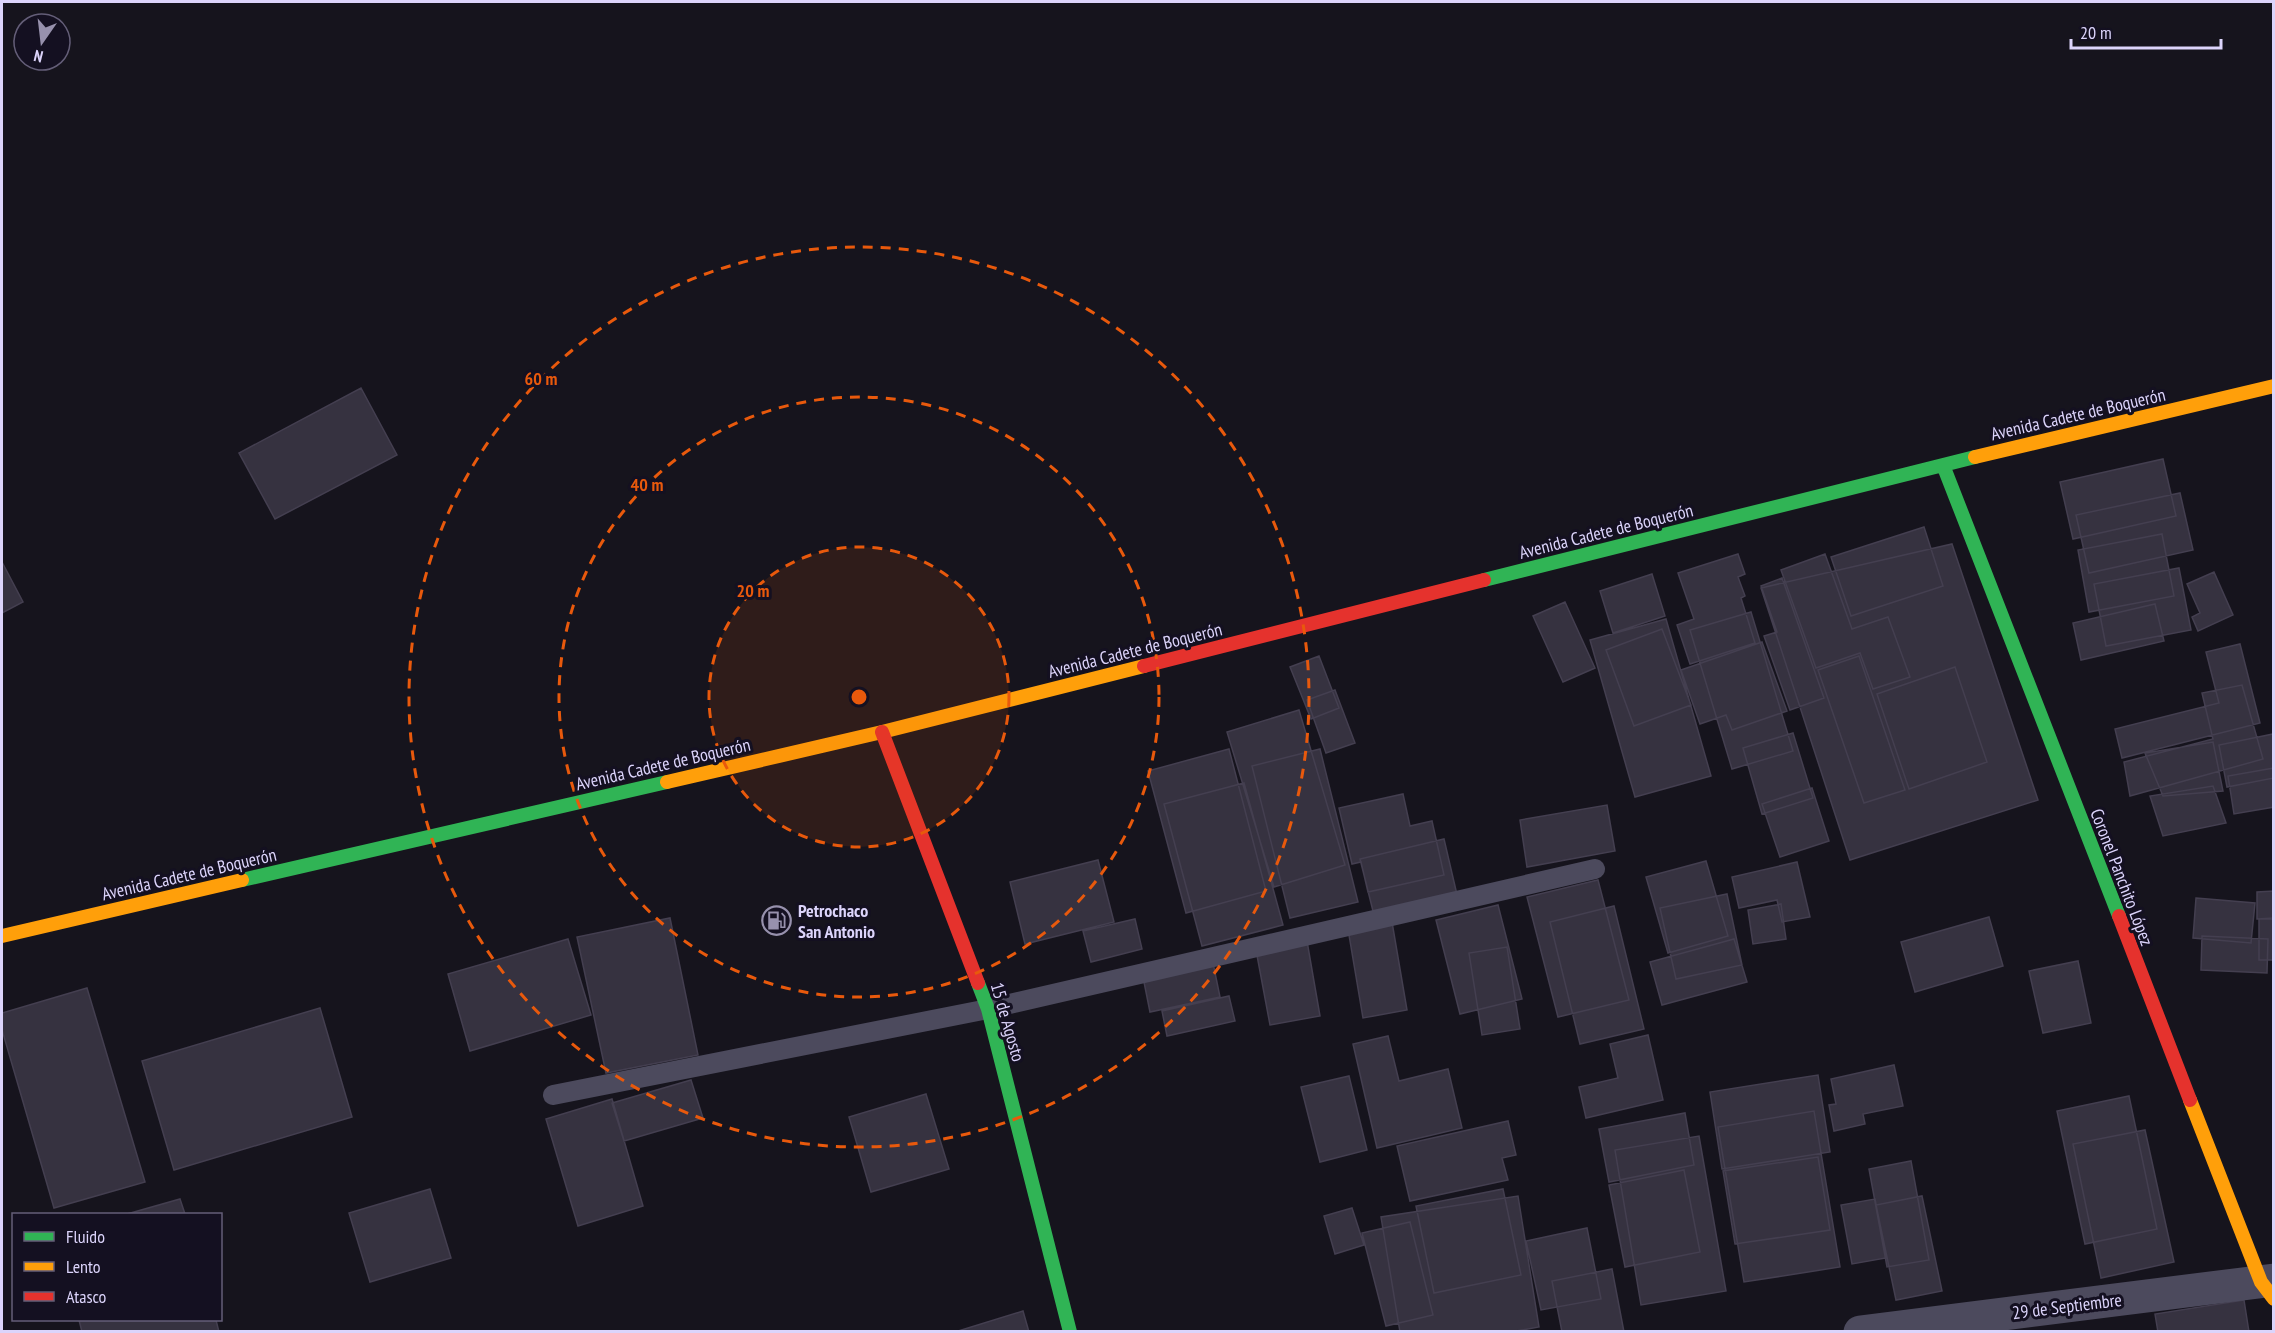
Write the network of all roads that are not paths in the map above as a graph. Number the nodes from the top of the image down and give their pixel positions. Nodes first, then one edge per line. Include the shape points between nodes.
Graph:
1 (2274, 386) edge
2 (1942, 465) junction
3 (882, 732) junction
4 (1595, 869) dead end
5 (2, 936) edge
6 (988, 1009) junction
7 (553, 1095) dead end
8 (2269, 1287) edge
9 (1070, 1332) edge
10 (1860, 1332) edge

1 - 2 main road, Avenida Cadete de Boquerón
2 - 3 main road, Avenida Cadete de Boquerón
2 - 8 main road, Coronel Panchito López
3 - 5 main road, Avenida Cadete de Boquerón
3 - 6 main road, 15 de Agosto
4 - 6 lane
6 - 7 lane
6 - 9 main road, 15 de Agosto
8 - 10 street, 29 de Septiembre

